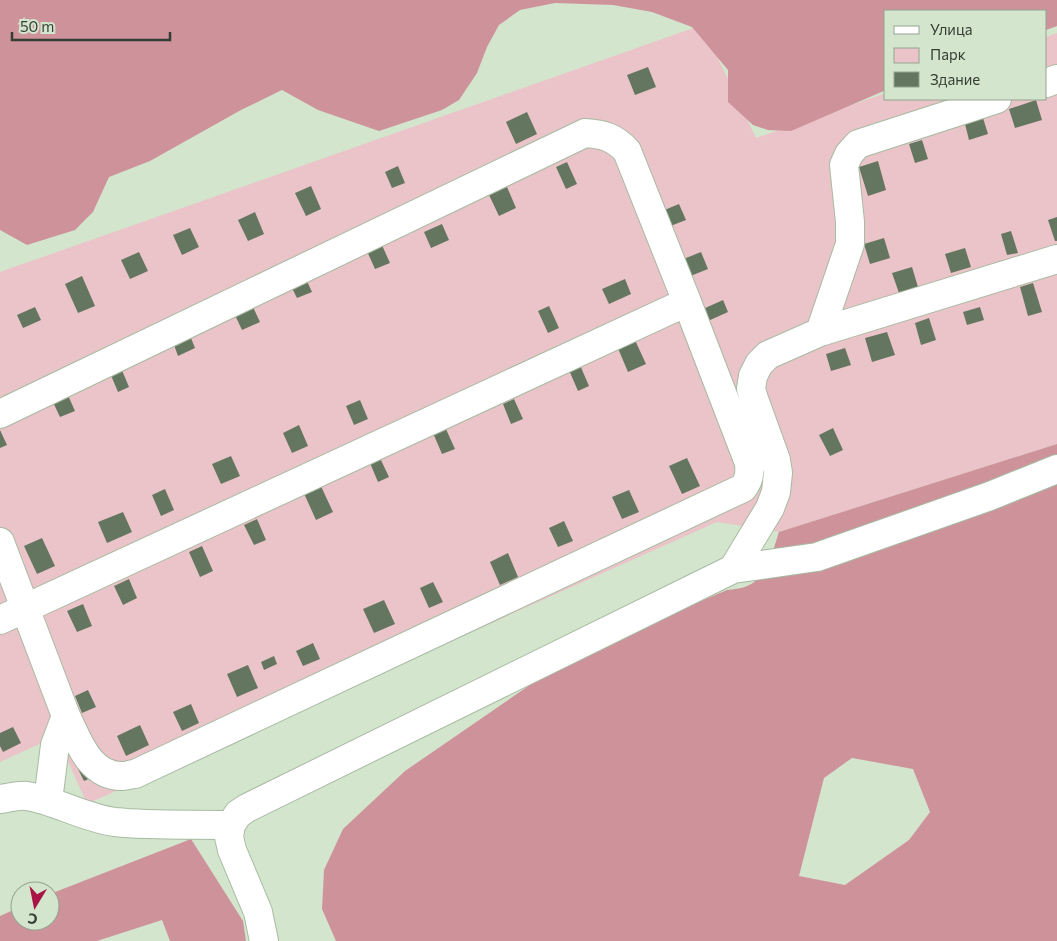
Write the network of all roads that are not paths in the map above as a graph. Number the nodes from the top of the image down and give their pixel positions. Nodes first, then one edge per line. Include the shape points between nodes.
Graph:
1 (994, 100) edge
2 (1057, 259) edge
3 (688, 302) junction
4 (820, 332) junction
5 (0, 414) edge
6 (1057, 469) edge
7 (0, 542) edge
8 (733, 569) junction
9 (26, 608) junction
10 (0, 620) edge
11 (66, 716) junction
12 (0, 799) edge
13 (48, 801) junction
14 (231, 825) junction
15 (264, 941) edge

1 - 4 street via 858,144 849,154 844,166 850,244
2 - 4 street
3 - 5 street via 627,151 612,138 599,133 585,133
3 - 9 street
3 - 11 street via 749,463 750,472 743,488 135,774 108,774 95,766 85,755
4 - 8 street via 768,355 758,364 753,376 751,389 778,473 770,508
6 - 8 street via 817,557
7 - 9 street
8 - 14 street via 247,808
9 - 10 street
9 - 11 street
11 - 13 street via 55,745
12 - 13 street via 25,796
13 - 14 street via 115,822
14 - 15 street via 232,850 258,912

